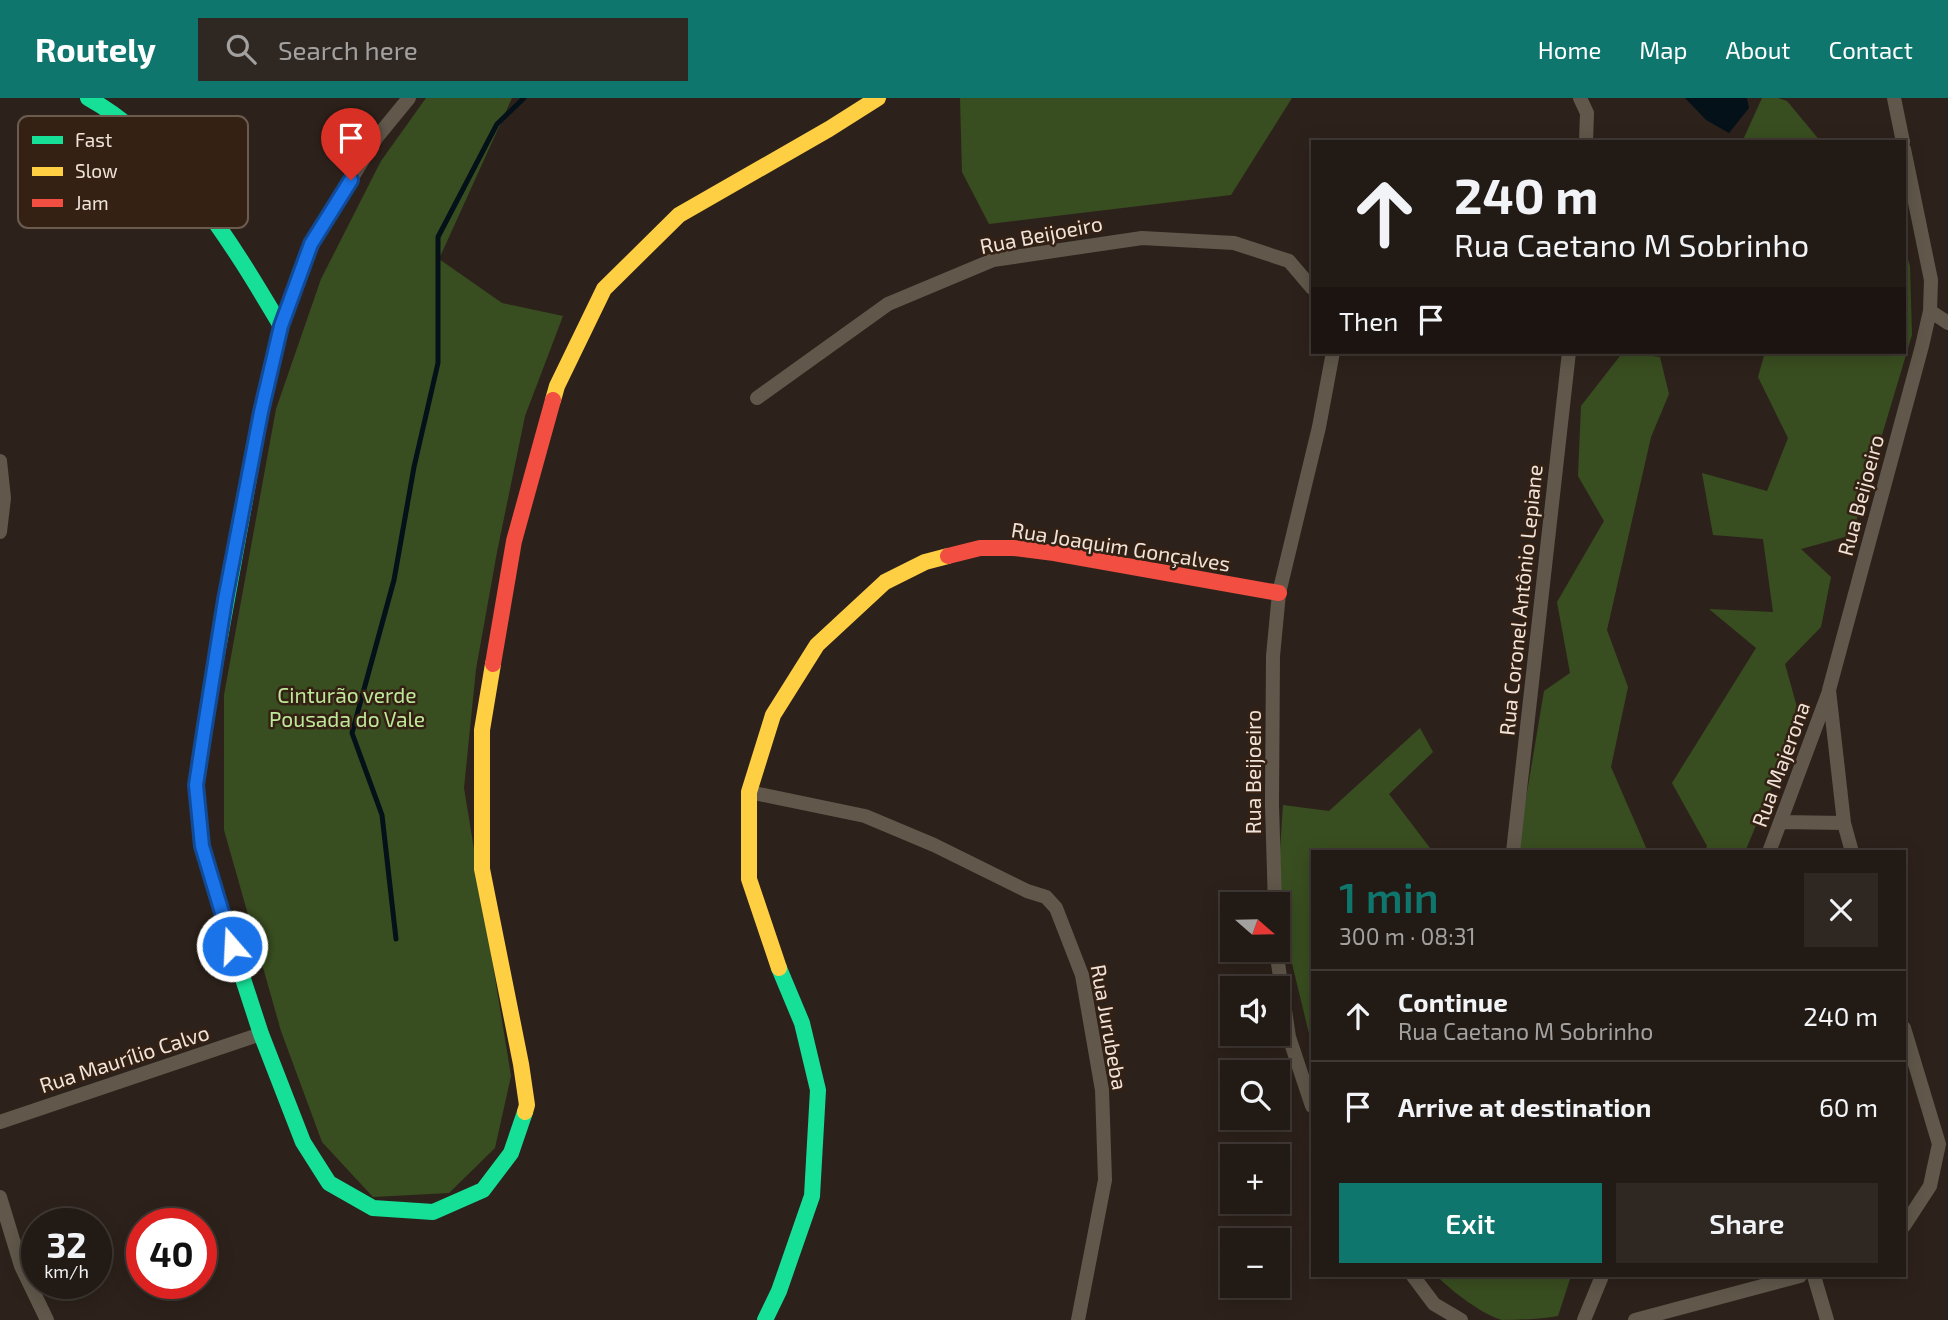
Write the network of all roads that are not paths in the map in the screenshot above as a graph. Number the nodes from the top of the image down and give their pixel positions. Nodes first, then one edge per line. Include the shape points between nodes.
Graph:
1 (88, 98) edge
2 (409, 98) edge
3 (878, 98) edge
4 (1580, 98) edge
5 (1894, 98) edge
6 (112, 116) edge
7 (1587, 140) edge
8 (1903, 140) edge
9 (1906, 159) edge
10 (219, 228) edge
11 (1311, 287) edge
12 (1930, 311) junction
13 (1948, 323) edge
14 (281, 326) junction
15 (1333, 354) edge
16 (1569, 354) edge
17 (757, 398) dead end
18 (0, 461) edge
19 (0, 532) edge
20 (1279, 593) junction
21 (1829, 690) junction
22 (748, 792) junction
23 (1781, 822) junction
24 (1844, 823) junction
25 (1513, 850) edge
26 (1770, 850) edge
27 (1851, 850) edge
28 (1275, 892) edge
29 (1278, 962) edge
30 (261, 1034) junction
31 (1906, 1035) edge
32 (1311, 1102) edge
33 (0, 1122) edge
34 (0, 1197) edge
35 (1906, 1223) edge
36 (1414, 1277) edge
37 (1602, 1277) edge
38 (1796, 1277) edge
39 (1814, 1277) edge
40 (47, 1320) edge
41 (765, 1320) edge
42 (1078, 1320) edge
43 (1461, 1320) edge
44 (1584, 1320) edge
45 (1635, 1320) edge
46 (1827, 1320) edge

1 - 6 street
2 - 14 street via 377,137 311,244
3 - 30 street via 680,215 604,289 557,386 514,541 482,730 482,869 527,1105 511,1153 483,1190 433,1212 373,1208 329,1182 322,1172 303,1142
4 - 7 street via 1587,113
5 - 8 street
9 - 12 street, Rua Beijoeiro via 1931,280
10 - 14 street
11 - 17 street, Rua Beijoeiro via 1289,261 1234,243 1142,238 993,260 888,304
12 - 13 street
12 - 21 street, Rua Beijoeiro
14 - 30 street via 225,600 196,785 202,846
15 - 20 street, Rua Beijoeiro
16 - 25 street, Rua Coronel Antônio Lepiane
18 - 19 street via 4,498
20 - 22 street, Rua Joaquim Gonçalves via 1014,548 980,548 925,562 885,582 817,645 773,715
20 - 28 street, Rua Beijoeiro via 1273,656
21 - 23 street, Rua Majerona
21 - 24 street, Rua Beijoeiro
22 - 41 street, Rua Joaquim Gonçalves via 749,878 802,1023 818,1090 812,1196
22 - 42 street, Rua Jurubeba via 865,816 1046,897 1056,908 1082,975 1102,1090 1105,1180
23 - 24 street
23 - 26 street, Rua Majerona
24 - 27 street, Rua Beijoeiro
29 - 32 street via 1289,1037
30 - 33 street, Rua Maurílio Calvo
31 - 35 street via 1939,1144 1930,1186
34 - 40 street via 21,1266
36 - 43 street via 1434,1304
37 - 44 street
38 - 45 street
39 - 46 street

